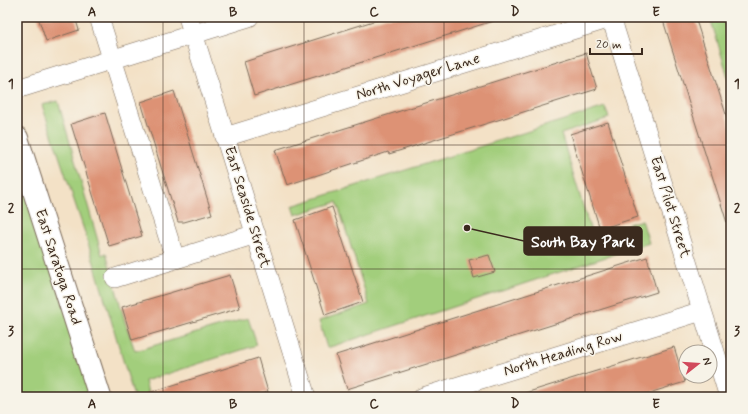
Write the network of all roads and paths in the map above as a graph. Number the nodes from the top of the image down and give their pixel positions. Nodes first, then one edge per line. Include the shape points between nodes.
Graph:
1 (99, 17) edge
2 (249, 17) edge
3 (611, 17) edge
4 (191, 26) edge
5 (112, 59) junction
6 (17, 89) edge
7 (225, 136) junction
8 (17, 138) edge
9 (256, 234) junction
10 (175, 259) junction
11 (115, 278) dead end
12 (702, 312) junction
13 (100, 397) edge
14 (306, 397) edge
15 (423, 397) edge
16 (729, 397) edge

1 - 5 street
2 - 4 street
3 - 7 street, North Voyager Lane
3 - 12 street, East Pilot Street
4 - 5 street
4 - 7 street, East Seaside Street
5 - 6 street
5 - 10 street
7 - 9 street, East Seaside Street
8 - 13 street, East Saratoga Road
9 - 10 street
9 - 14 street, East Seaside Street
10 - 11 street
12 - 15 street, North Heading Row
12 - 16 street, East Pilot Street

